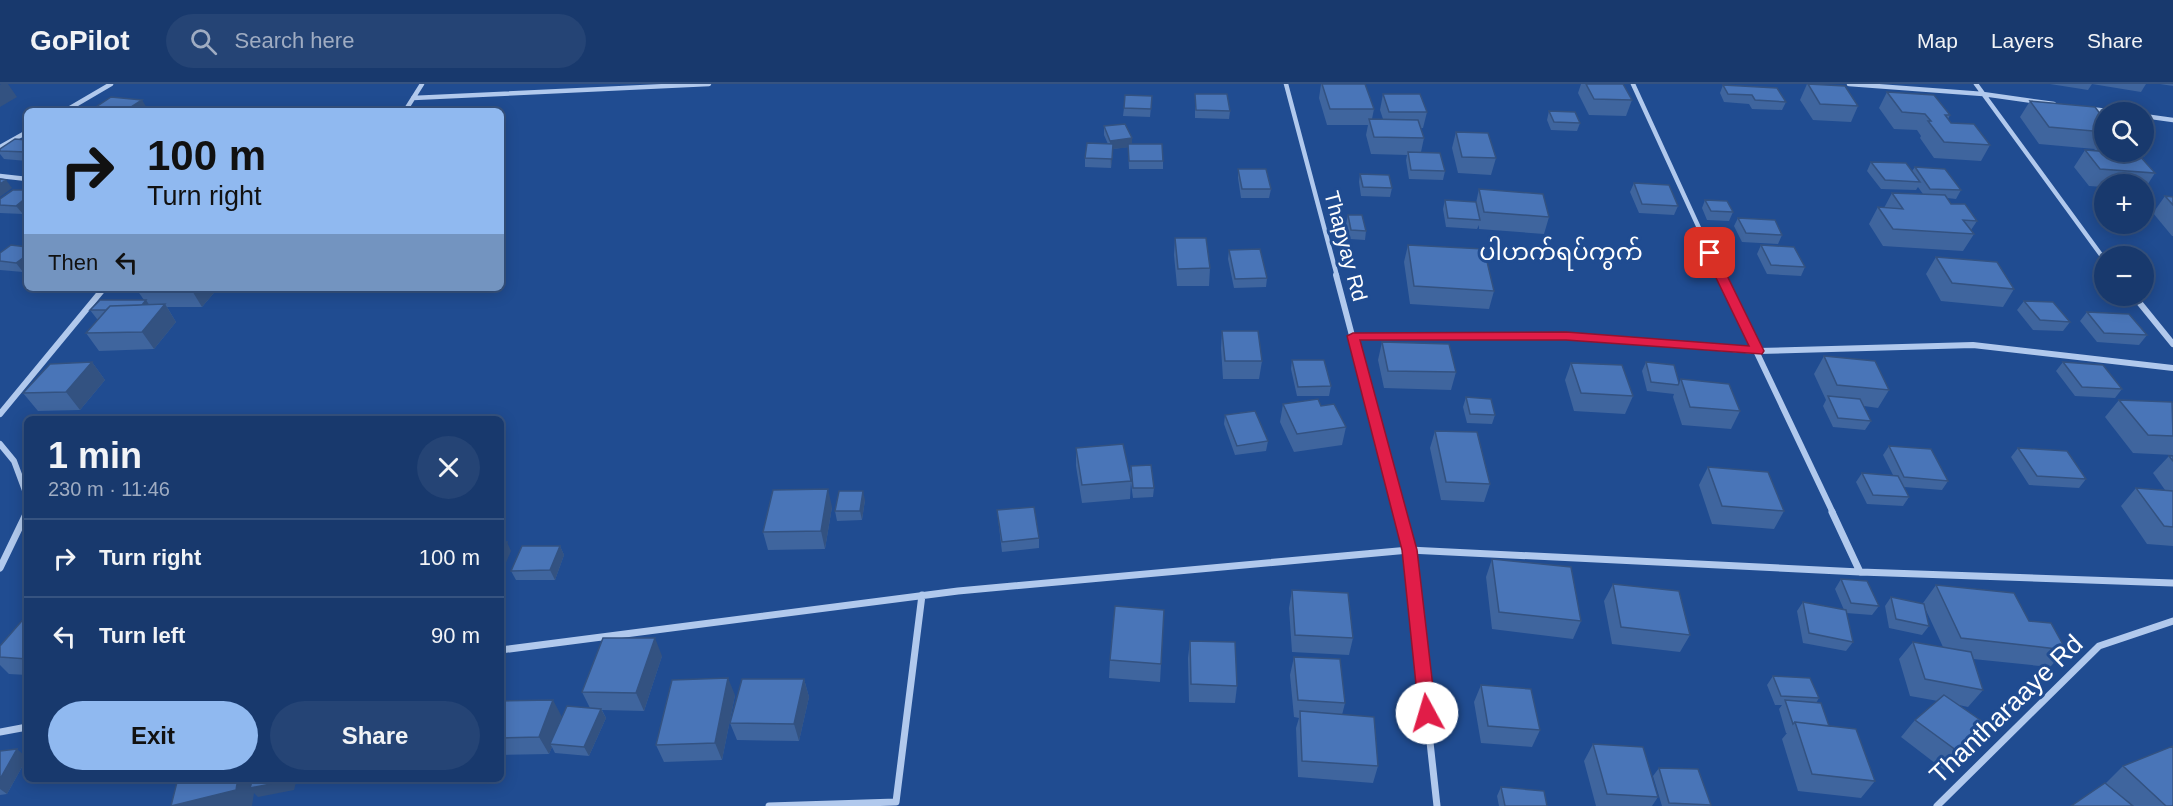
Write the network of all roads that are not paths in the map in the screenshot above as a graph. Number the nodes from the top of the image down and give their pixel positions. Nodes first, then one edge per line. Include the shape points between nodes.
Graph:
1 (111, 84) edge
2 (422, 84) edge
3 (709, 84) edge
4 (1286, 84) edge
5 (1633, 84) edge
6 (1849, 84) edge
7 (1976, 84) edge
8 (1983, 94) junction
9 (413, 98) junction
10 (2061, 105) edge
11 (70, 108) edge
12 (407, 108) edge
13 (2083, 108) edge
14 (2094, 109) edge
15 (2154, 117) edge
16 (2173, 120) edge
17 (24, 134) edge
18 (0, 147) edge
19 (0, 176) edge
20 (24, 179) edge
21 (2094, 246) edge
22 (102, 291) edge
23 (2142, 306) edge
24 (1353, 336) junction
25 (2173, 344) edge
26 (1758, 351) junction
27 (2173, 368) edge
28 (0, 414) edge
29 (0, 444) edge
30 (24, 488) edge
31 (24, 517) edge
32 (1409, 550) junction
33 (0, 568) edge
34 (1860, 572) junction
35 (2173, 583) edge
36 (922, 595) junction
37 (2173, 621) edge
38 (504, 650) edge
39 (24, 728) edge
40 (0, 732) edge
41 (769, 806) edge
42 (1437, 806) edge
43 (1937, 806) edge

1 - 11 street
2 - 9 street
3 - 9 street
4 - 24 street, Thapyay Rd
5 - 26 street via 1681,195
6 - 8 street
7 - 8 street
8 - 10 street
8 - 21 street
9 - 12 street
13 - 14 street
15 - 16 street
17 - 18 street
19 - 20 street
22 - 28 street
23 - 25 street
24 - 26 street via 1566,336
24 - 32 street, Thapyay Rd
26 - 27 street via 1973,345
26 - 34 street
29 - 30 street via 14,461
31 - 33 street
32 - 34 street
32 - 36 street
32 - 42 street, Thapyay Rd
34 - 35 street
36 - 38 street
36 - 41 street via 896,802
37 - 43 street, Thantharaaye Rd via 2099,646
39 - 40 street

